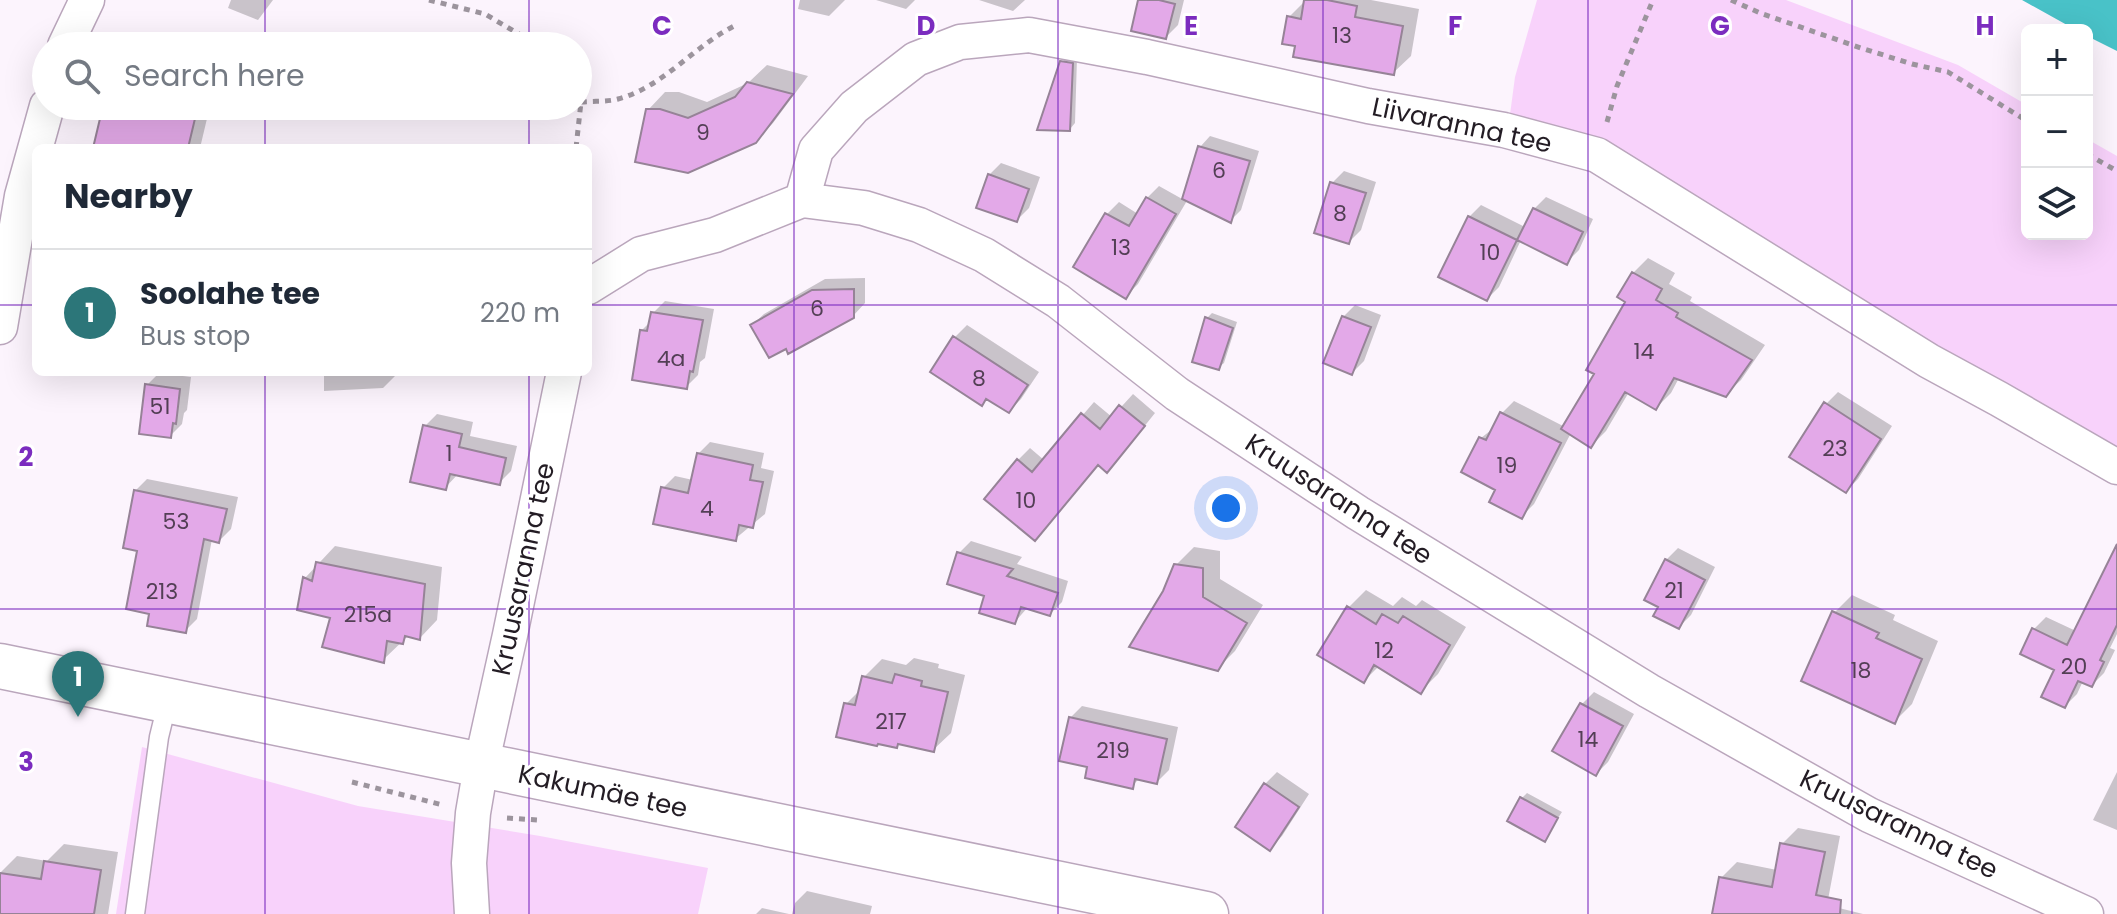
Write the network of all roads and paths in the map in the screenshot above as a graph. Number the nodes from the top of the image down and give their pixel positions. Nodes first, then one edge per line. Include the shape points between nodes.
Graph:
1 (87, 0) edge
2 (429, 0) edge
3 (1653, 0) edge
4 (1731, 0) edge
5 (734, 26) dead end
6 (72, 32) edge
7 (515, 32) edge
8 (592, 100) edge
9 (2021, 117) edge
10 (43, 120) edge
11 (578, 120) edge
12 (36, 144) edge
13 (576, 144) edge
14 (1597, 155) junction
15 (2093, 157) edge
16 (32, 160) edge
17 (2117, 171) edge
18 (802, 200) junction
19 (592, 285) edge
20 (0, 327) edge
21 (563, 376) edge
22 (2117, 467) edge
23 (0, 666) edge
24 (168, 700) junction
25 (481, 766) junction
26 (135, 914) edge
27 (472, 914) edge
28 (1206, 914) edge
29 (2086, 914) edge

1 - 6 street
2 - 7 path via 485,14
3 - 14 path via 1617,86
4 - 9 path via 1861,48 1948,72
5 - 8 path via 710,38 659,81 618,99
10 - 12 street
11 - 13 path
14 - 18 street, Liivaranna tee via 1504,130 1029,35 960,42 916,59 854,107 816,150
14 - 22 street, Liivaranna tee via 1929,361
15 - 17 path
16 - 20 street
18 - 19 street, Kruusaranna tee via 715,235 641,254
18 - 29 street, Kruusaranna tee via 864,208 919,225 984,255 1058,301 1177,394 1358,513 1649,691 1869,815
21 - 25 street, Kruusaranna tee
23 - 24 street, Kakumäe tee
24 - 25 street, Kakumäe tee
24 - 26 lane
25 - 27 street, Kruusaranna tee via 469,863
25 - 28 street, Kakumäe tee

